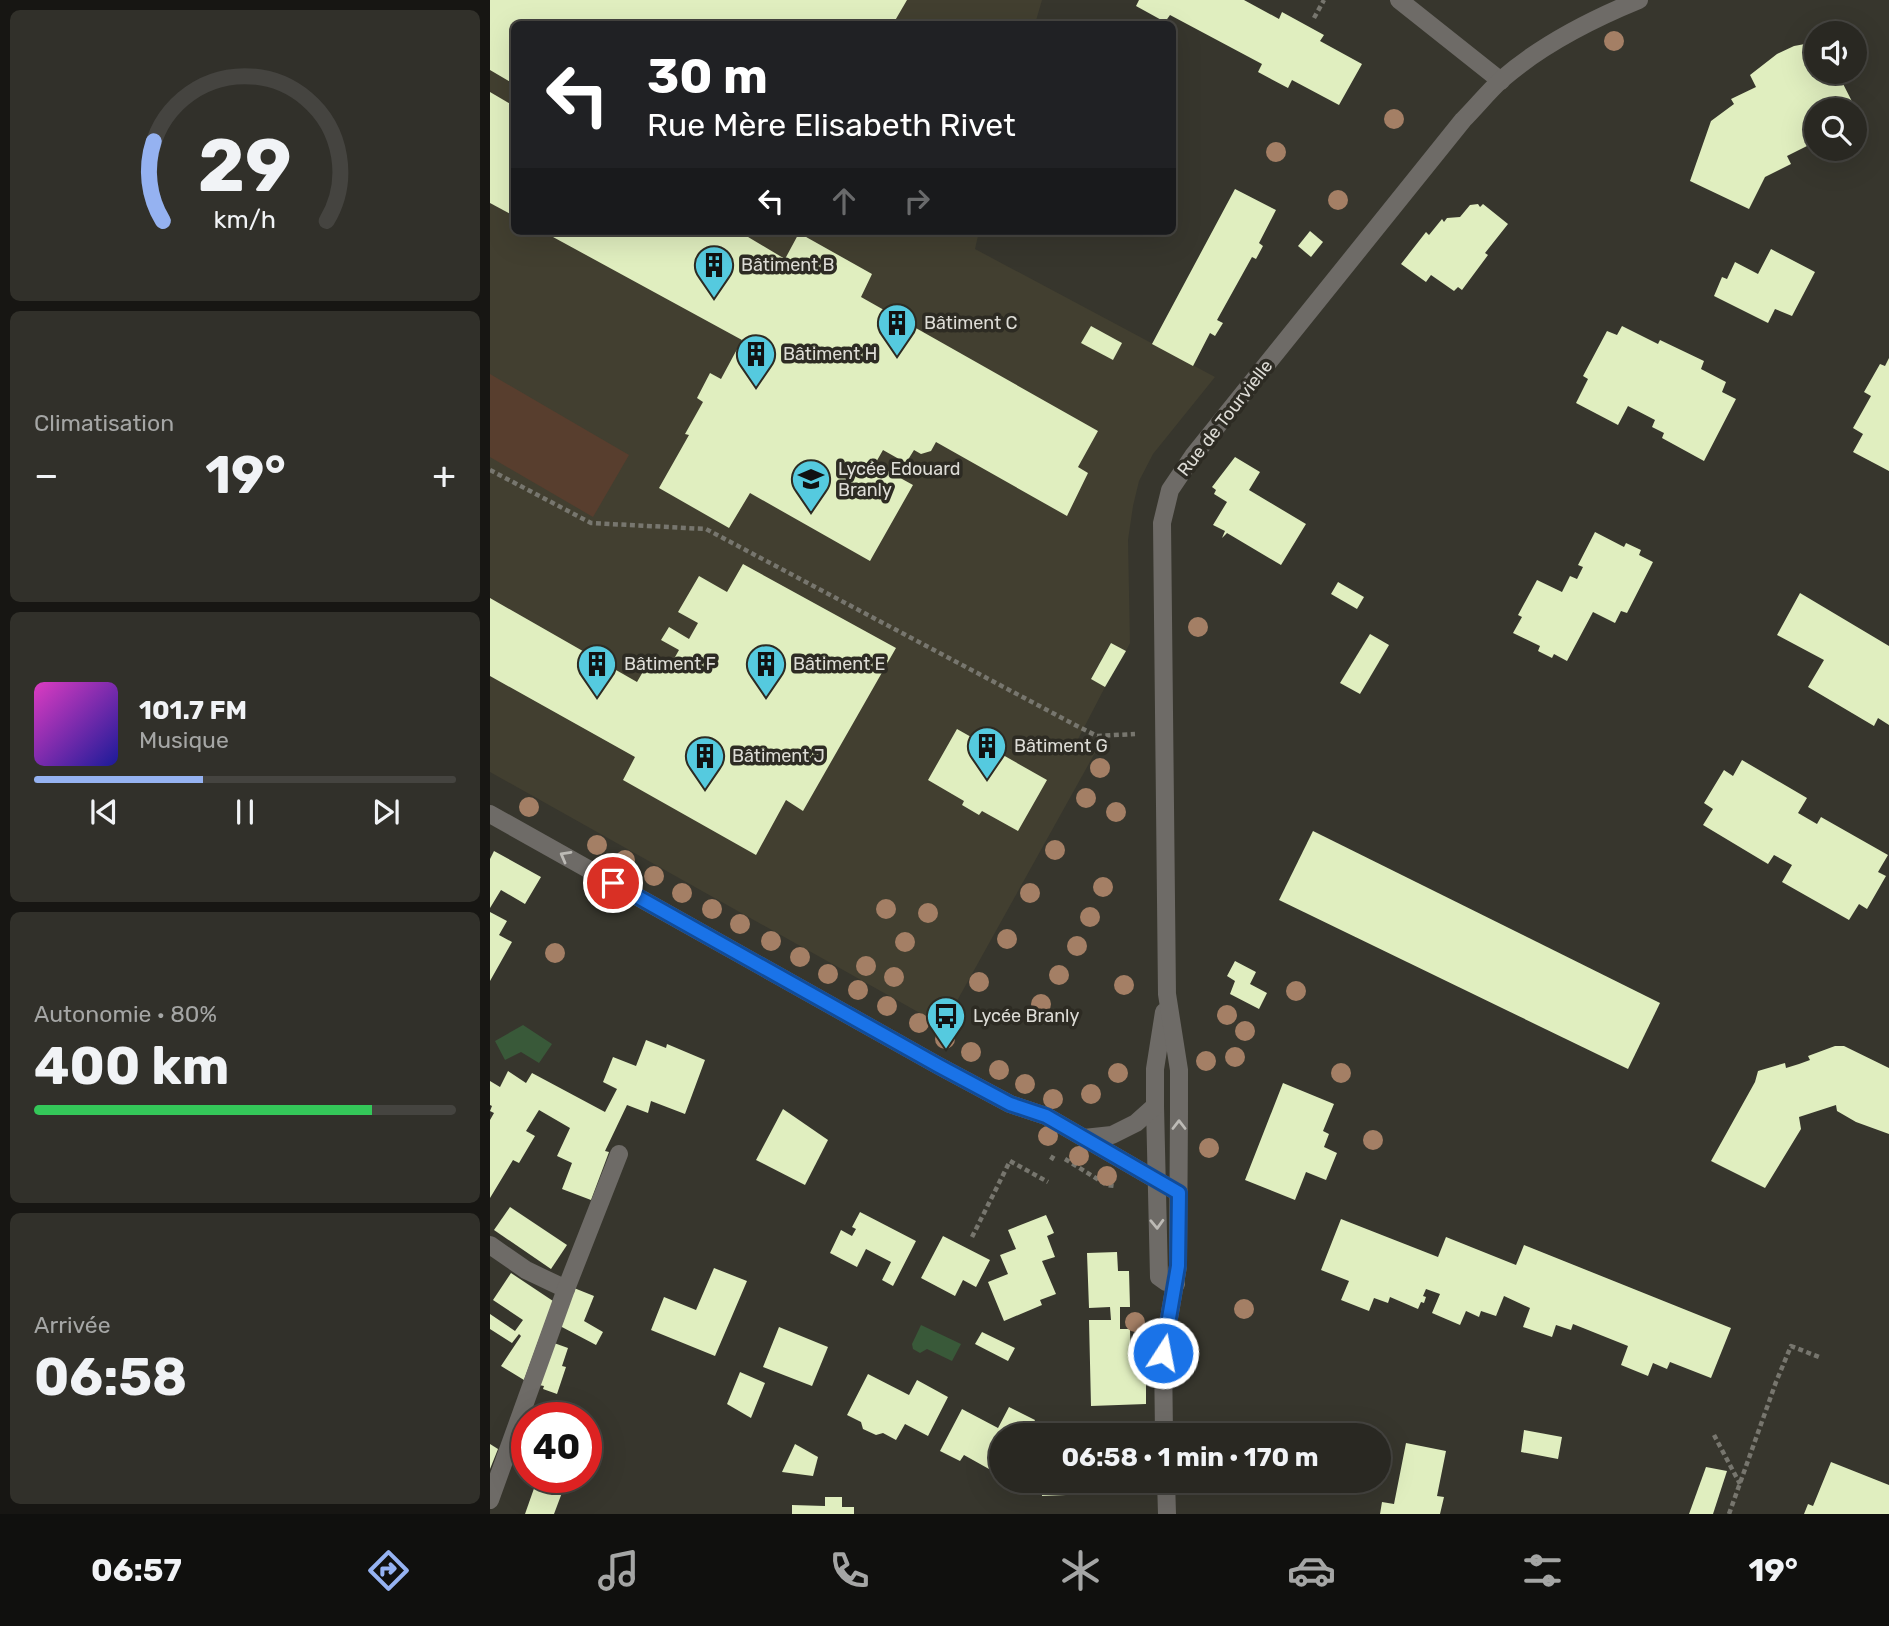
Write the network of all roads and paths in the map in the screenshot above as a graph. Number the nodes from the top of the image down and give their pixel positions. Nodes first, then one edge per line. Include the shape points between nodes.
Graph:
1 (1324, 0) edge
2 (1399, 0) edge
3 (1639, 0) edge
4 (1314, 18) dead end
5 (1501, 80) junction
6 (490, 470) edge
7 (1135, 734) dead end
8 (490, 814) edge
9 (1167, 994) junction
10 (1155, 1106) junction
11 (1084, 1138) junction
12 (619, 1154) dead end
13 (1156, 1180) junction
14 (1048, 1181) dead end
15 (1179, 1193) junction
16 (972, 1237) dead end
17 (490, 1245) edge
18 (1175, 1284) junction
19 (566, 1289) junction
20 (1819, 1357) dead end
21 (1164, 1423) edge
22 (1714, 1435) dead end
23 (1740, 1484) junction
24 (1166, 1493) edge
25 (490, 1500) edge
26 (1167, 1514) edge
27 (1729, 1514) edge

1 - 4 path
2 - 5 street
3 - 5 street, Rue de Tourvielle via 1582,26
5 - 9 street, Rue de Tourvielle via 1463,120 1170,490 1162,523
6 - 7 path via 592,523 706,529 1097,736
11 -> 8 street via 939,1066
9 - 10 street, Rue de Tourvielle via 1155,1069
15 -> 9 street, Rue de Tourvielle via 1179,1070
10 - 11 street via 1112,1135
10 - 13 street, Rue de Tourvielle
11 - 13 street
12 - 19 street
13 - 15 street
13 -> 18 street, Rue de Tourvielle via 1159,1277
14 - 16 path via 1010,1161
15 - 18 street, Rue de Tourvielle
17 - 19 street via 526,1270
18 - 21 street, Rue de Tourvielle via 1163,1353
19 - 25 street
20 - 23 path via 1791,1346
22 - 23 path
23 - 27 path
24 - 26 street

